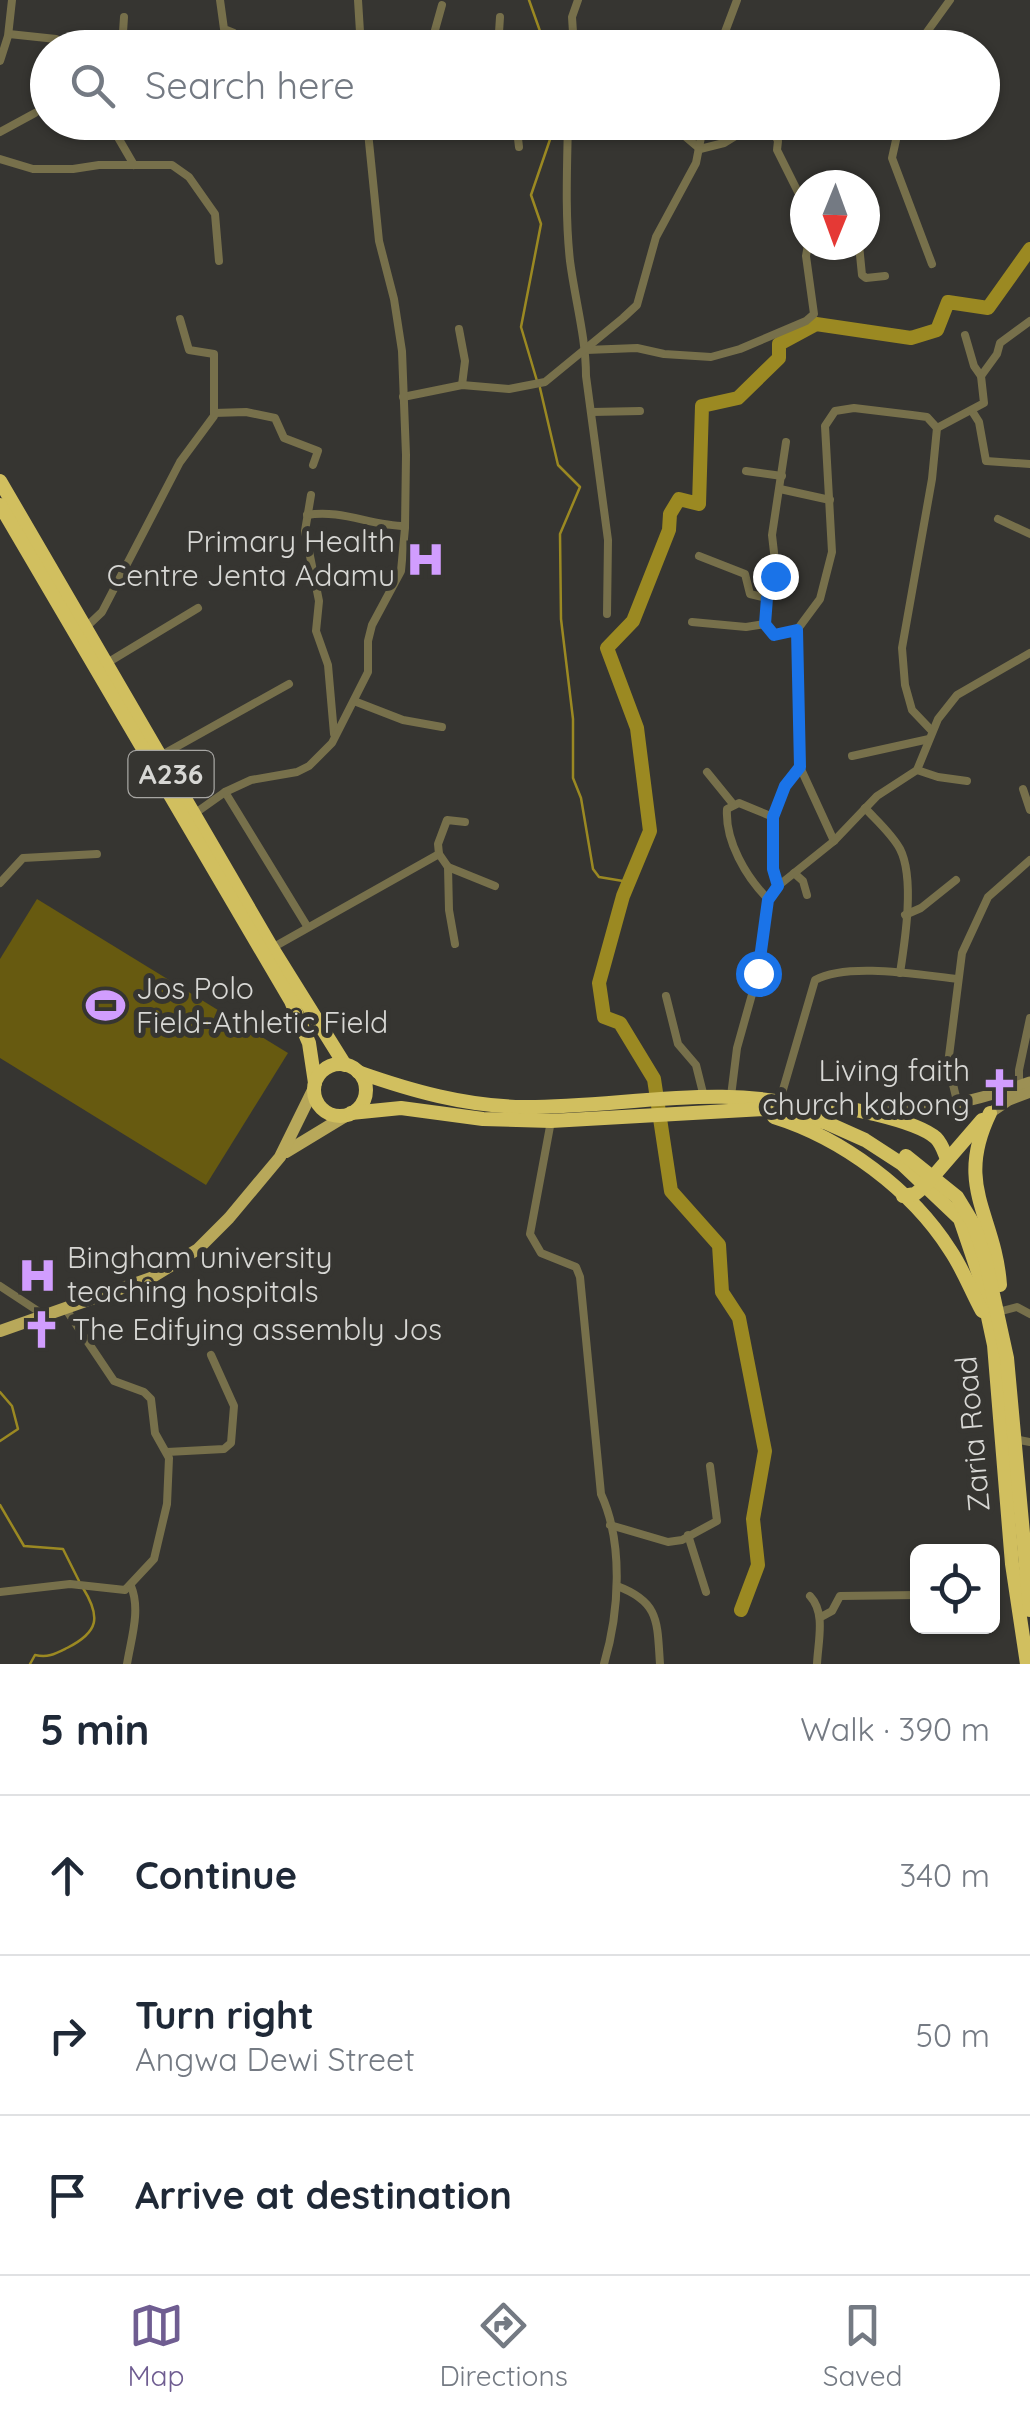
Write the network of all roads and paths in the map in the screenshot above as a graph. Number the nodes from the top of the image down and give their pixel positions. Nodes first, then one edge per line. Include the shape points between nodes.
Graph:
1 (12, 0) edge
2 (220, 0) edge
3 (358, 0) edge
4 (578, 0) edge
5 (737, 0) edge
6 (950, 0) edge
7 (442, 6) dead end
8 (124, 17) dead end
9 (500, 17) dead end
10 (123, 30) edge
11 (224, 30) edge
12 (360, 30) edge
13 (435, 30) edge
14 (499, 30) edge
15 (573, 30) edge
16 (726, 30) edge
17 (928, 30) edge
18 (9, 34) junction
19 (30, 36) edge
20 (0, 62) edge
21 (30, 116) edge
22 (0, 132) edge
23 (119, 140) edge
24 (369, 140) edge
25 (518, 140) edge
26 (568, 140) edge
27 (689, 140) edge
28 (701, 140) edge
29 (729, 140) edge
30 (777, 140) edge
31 (896, 140) edge
32 (519, 147) dead end
33 (700, 149) junction
34 (0, 158) edge
35 (134, 165) junction
36 (790, 177) edge
37 (807, 260) edge
38 (860, 260) edge
39 (220, 261) dead end
40 (932, 264) dead end
41 (886, 276) dead end
42 (180, 319) dead end
43 (1030, 320) edge
44 (459, 329) dead end
45 (965, 334) dead end
46 (586, 350) junction
47 (982, 376) junction
48 (462, 385) junction
49 (403, 397) junction
50 (640, 411) dead end
51 (972, 411) junction
52 (592, 412) junction
53 (214, 413) junction
54 (937, 428) junction
55 (786, 442) dead end
56 (1030, 464) edge
57 (314, 465) dead end
58 (746, 471) dead end
59 (782, 476) junction
60 (0, 481) edge
61 (780, 489) junction
62 (311, 496) dead end
63 (830, 500) junction
64 (0, 504) edge
65 (308, 515) junction
66 (998, 519) dead end
67 (406, 526) junction
68 (1030, 534) edge
69 (699, 556) dead end
70 (767, 598) junction
71 (198, 608) dead end
72 (607, 614) dead end
73 (692, 622) dead end
74 (765, 624) junction
75 (797, 630) junction
76 (80, 631) junction
77 (1029, 652) edge
78 (107, 663) junction
79 (289, 684) dead end
80 (354, 701) junction
81 (442, 728) dead end
82 (931, 735) junction
83 (334, 739) junction
84 (160, 756) junction
85 (852, 756) dead end
86 (800, 767) junction
87 (917, 770) junction
88 (707, 772) dead end
89 (967, 781) dead end
90 (1023, 789) dead end
91 (225, 792) junction
92 (733, 804) junction
93 (864, 808) junction
94 (1030, 810) edge
95 (194, 814) junction
96 (773, 817) junction
97 (465, 822) dead end
98 (834, 840) junction
99 (98, 854) dead end
100 (439, 854) junction
101 (1030, 860) edge
102 (448, 868) junction
103 (794, 873) junction
104 (956, 880) dead end
105 (0, 883) edge
106 (495, 886) dead end
107 (778, 886) junction
108 (806, 895) dead end
109 (768, 900) junction
110 (906, 915) junction
111 (308, 926) junction
112 (455, 944) dead end
113 (272, 948) junction
114 (900, 973) junction
115 (958, 979) junction
116 (666, 996) dead end
117 (1030, 1018) edge
118 (352, 1068) junction
119 (314, 1085) junction
120 (1026, 1087) edge
121 (731, 1096) junction
122 (704, 1097) junction
123 (780, 1100) junction
124 (958, 1105) junction
125 (674, 1106) junction
126 (805, 1106) junction
127 (838, 1106) junction
128 (646, 1108) junction
129 (719, 1109) junction
130 (990, 1113) junction
131 (349, 1114) junction
132 (552, 1121) junction
133 (280, 1156) junction
134 (904, 1160) junction
135 (947, 1160) junction
136 (903, 1196) junction
137 (954, 1202) junction
138 (0, 1286) edge
139 (65, 1308) junction
140 (994, 1312) junction
141 (1030, 1314) edge
142 (44, 1315) junction
143 (0, 1331) edge
144 (211, 1355) dead end
145 (1022, 1441) edge
146 (167, 1452) junction
147 (710, 1466) dead end
148 (610, 1525) junction
149 (688, 1535) junction
150 (130, 1586) junction
151 (616, 1586) junction
152 (0, 1592) edge
153 (706, 1592) dead end
154 (910, 1595) edge
155 (810, 1596) dead end
156 (1030, 1610) edge
157 (821, 1616) junction
158 (127, 1664) edge
159 (604, 1664) edge
160 (660, 1664) edge
161 (817, 1664) edge
162 (1027, 1664) edge

1 - 18 street
2 - 11 street
3 - 12 street
4 - 15 street
5 - 16 street
6 - 17 street
7 - 13 street
8 - 10 street
9 - 14 street
18 - 19 street
18 - 20 street
21 - 22 street
23 - 35 street
24 - 49 street via 379,241 399,328
25 - 32 street
26 - 46 street via 566,219
27 - 33 street
28 - 33 street
29 - 33 street
30 - 36 street
31 - 40 street via 892,158
33 - 46 street via 656,238 637,304
34 - 35 street via 34,169
35 - 39 street via 172,166 189,177 215,214
37 - 46 street via 814,314 806,322 710,357
38 - 41 street via 866,278
42 - 53 street via 189,350 214,354
43 - 47 street via 1000,343
44 - 48 street
45 - 47 street
46 - 48 street via 545,382 509,389
46 - 52 street
47 - 51 street via 984,403
48 - 49 street
49 - 67 street
50 - 52 street
51 - 54 street
51 - 56 street via 986,461
52 - 72 street via 608,540
53 - 57 street via 275,418 284,438 318,451
53 - 76 street via 180,462 102,612
54 - 63 street via 926,417 835,411 826,426
54 - 82 street via 902,648 912,710
55 - 59 street
58 - 59 street
59 - 61 street
60 - 76 highway, A236
61 - 63 street
61 - 70 street via 772,536 776,570
62 - 65 street
63 - 75 street via 828,575
64 - 76 highway, A236
65 - 67 street via 329,512
65 - 83 street via 305,531 319,601 316,630 328,665
66 - 68 street
67 - 80 street via 401,572 372,625 368,672
69 - 70 street via 746,574 750,594
70 - 74 street
71 - 78 street
73 - 74 street
74 - 75 street via 771,634
75 - 86 street
76 - 78 highway, A236
76 - 119 highway, A236 via 290,1000 307,1034
77 - 82 street via 956,695
78 - 84 highway, A236
79 - 84 street
80 - 81 street
80 - 83 street
82 - 85 street
82 - 87 street
83 - 91 street via 297,772
84 - 95 highway, A236
86 - 96 street
86 - 98 street
87 - 89 street
87 - 93 street
88 - 92 street
90 - 94 street
91 - 95 street
91 - 111 street
92 - 96 street
92 - 109 street via 726,827
93 - 98 street
93 - 110 street via 904,859
95 - 113 highway, A236
96 - 107 street
97 - 100 street via 448,820
98 - 103 street
99 - 105 street via 23,858
100 - 102 street
100 - 111 street
101 - 115 street via 988,897 962,953
102 - 106 street
102 - 112 street
103 - 107 street
103 - 108 street
104 - 110 street
107 - 109 street
109 - 121 street
110 - 114 street
111 - 113 street
113 - 118 highway, A236 via 325,1037
114 - 115 street
114 - 123 street via 814,980
115 - 124 street via 948,1064
116 - 122 street via 678,1044 696,1066
117 - 120 street
118 - 119 highway via 323,1070
118 - 128 highway via 473,1103
118 - 131 highway via 366,1091
119 - 131 highway via 321,1108
119 - 133 main road
120 - 124 street
120 - 130 street
121 - 122 highway
121 - 123 highway
122 - 125 highway
123 - 126 highway
124 - 127 street via 913,1111
125 - 128 highway
125 - 129 highway
126 - 127 highway
126 - 134 highway via 850,1123
127 - 135 highway via 926,1132
128 - 132 highway
129 - 134 highway via 812,1118
129 - 136 highway via 805,1128 846,1150
130 - 135 highway
130 - 140 highway via 974,1174 1000,1282
131 - 132 highway via 401,1108
131 - 133 main road
132 - 148 street via 530,1234 541,1253 578,1271 601,1494
133 - 139 main road via 184,1260
134 - 137 highway
135 - 136 highway via 920,1191
136 - 140 highway
137 - 140 highway, Zaria Road
137 - 140 highway via 974,1225
138 - 142 street
139 - 142 main road
139 - 146 street via 114,1381 151,1399 156,1433
140 - 141 street via 1018,1306
140 - 145 highway
140 - 162 highway, Zaria Road via 1012,1564
142 - 143 main road
144 - 146 street via 234,1406 231,1443
145 - 156 highway
146 - 150 street via 161,1538 154,1559
147 - 149 street via 717,1521
148 - 149 street via 668,1542
148 - 151 street
149 - 153 street
150 - 152 street
150 - 158 street via 135,1617
151 - 159 street
151 - 160 street via 650,1604
154 - 157 street via 840,1596
155 - 157 street
157 - 161 street

